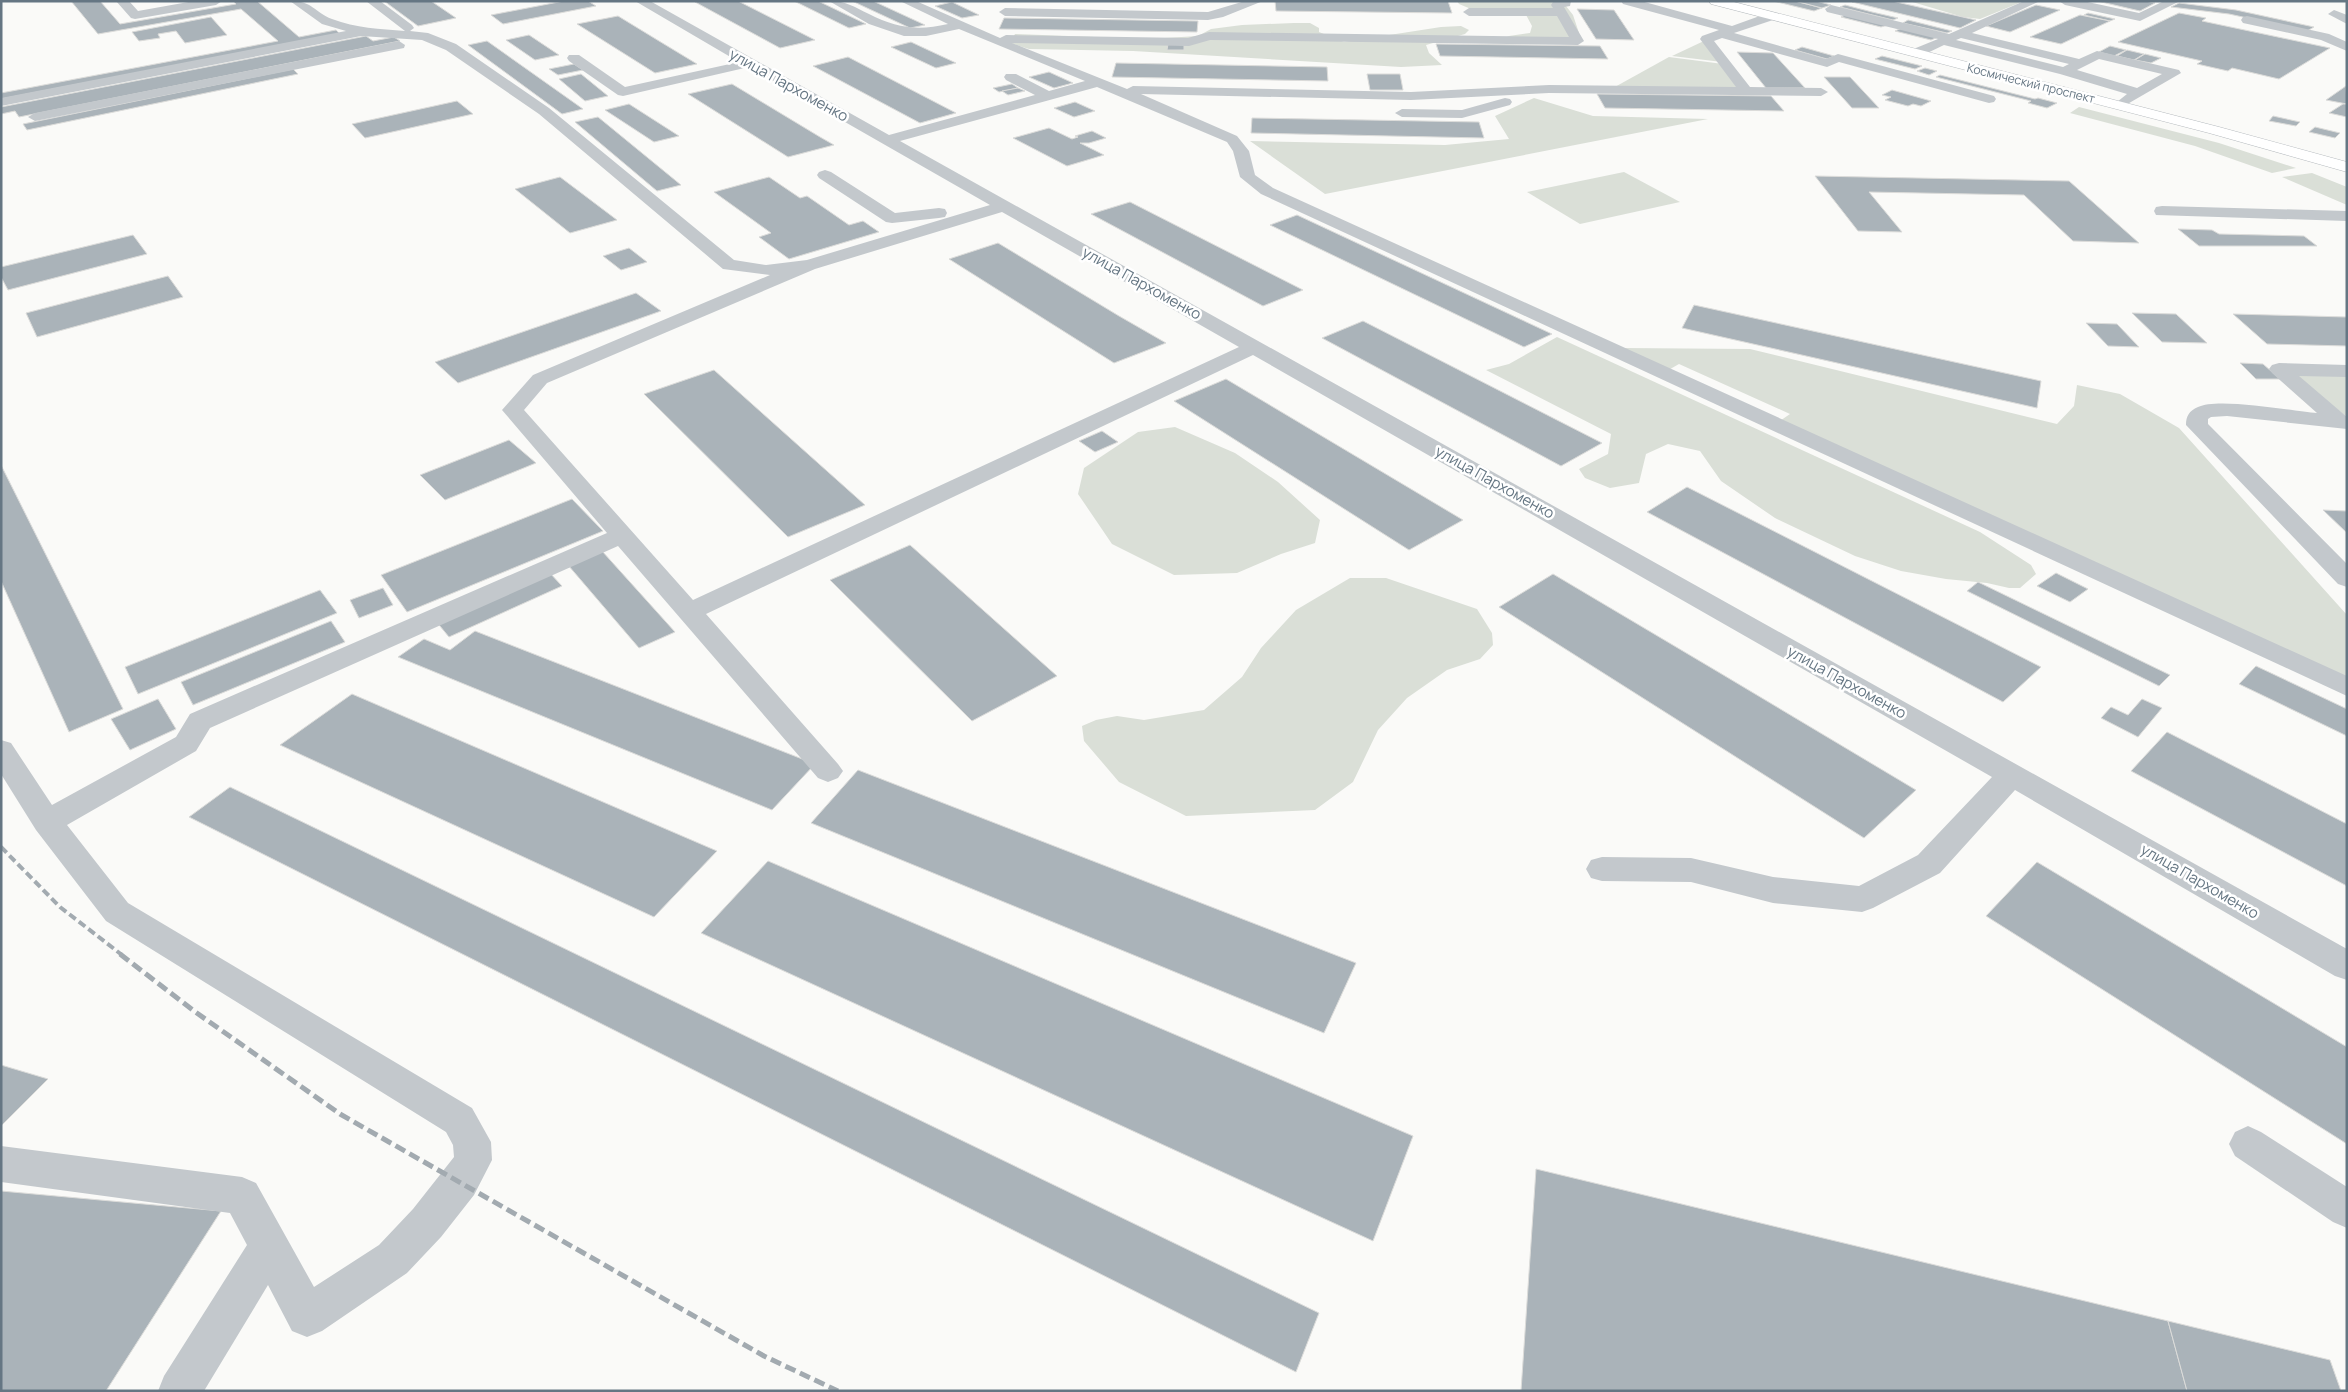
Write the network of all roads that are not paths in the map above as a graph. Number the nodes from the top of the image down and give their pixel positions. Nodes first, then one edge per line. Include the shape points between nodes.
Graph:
1 (122, 1) edge
2 (216, 1) edge
3 (296, 1) edge
4 (372, 1) edge
5 (834, 1) edge
6 (906, 1) edge
7 (1257, 1) edge
8 (1572, 1) edge
9 (1627, 1) edge
10 (1715, 1) edge
11 (2034, 1) edge
12 (2065, 1) edge
13 (2167, 1) edge
14 (654, 4) edge
15 (1831, 9) dead end
16 (1005, 12) dead end
17 (1469, 12) dead end
18 (1561, 12) junction
19 (2347, 14) edge
20 (1772, 16) junction
21 (2247, 20) dead end
22 (2347, 20) edge
23 (961, 25) junction
24 (1978, 26) junction
25 (408, 28) dead end
26 (362, 32) junction
27 (1727, 32) junction
28 (430, 38) junction
29 (1951, 38) junction
30 (991, 39) junction
31 (2347, 47) edge
32 (1916, 53) junction
33 (2097, 55) junction
34 (574, 58) dead end
35 (751, 63) junction
36 (2081, 63) junction
37 (2137, 64) junction
38 (2065, 71) junction
39 (1011, 77) dead end
40 (1098, 82) junction
41 (2104, 82) junction
42 (1549, 89) junction
43 (1116, 90) junction
44 (1746, 91) junction
45 (1822, 92) dead end
46 (2139, 93) junction
47 (1047, 96) junction
48 (1989, 99) dead end
49 (1, 102) edge
50 (2118, 105) junction
51 (1160, 107) junction
52 (1199, 108) dead end
53 (1384, 112) dead end
54 (35, 117) dead end
55 (887, 140) junction
56 (2347, 167) edge
57 (825, 175) dead end
58 (1005, 206) junction
59 (2162, 212) dead end
60 (2347, 216) edge
61 (968, 217) junction
62 (809, 264) junction
63 (1254, 347) junction
64 (2347, 371) edge
65 (2343, 423) edge
66 (622, 535) junction
67 (2347, 579) edge
68 (689, 612) junction
69 (2347, 687) edge
70 (1, 750) edge
71 (828, 771) dead end
72 (2012, 774) junction
73 (47, 822) junction
74 (1602, 870) dead end
75 (2347, 966) edge
76 (2248, 1144) dead end
77 (1, 1164) edge
78 (2347, 1209) edge
79 (269, 1247) junction
80 (179, 1391) edge

1 - 2 street via 134,15
3 - 26 street via 326,20
4 - 25 street
5 - 23 street via 890,28 913,33
6 - 23 street
7 - 16 street via 1208,16
8 - 18 street via 1557,5
9 - 27 street
10 - 20 main road, Космический проспект
11 - 24 street
12 - 13 street via 2140,18 2172,2
14 - 35 street, улица Пархоменко
15 - 29 street
17 - 18 street
18 - 30 street via 1578,41 1209,36 1189,42
19 - 22 street via 2334,14
20 - 27 street
20 - 32 main road, Космический проспект
21 - 31 street via 2325,37
23 - 30 street
24 - 29 street
24 - 33 street
26 - 28 street
26 - 49 street
27 - 44 street via 1706,39
27 - 48 street via 1827,63 1838,58
28 - 54 street
28 - 62 street via 451,46 544,111 729,266 766,270
29 - 32 street
29 - 36 street
29 - 38 street
30 - 40 street
32 - 50 main road, Космический проспект
33 - 36 street
33 - 37 street
34 - 35 street via 623,92
35 - 55 street, улица Пархоменко
36 - 38 street
37 - 41 street
37 - 46 street via 2174,73
38 - 41 street
39 - 47 street
40 - 43 street
40 - 47 street
41 - 46 street
42 - 43 street via 1411,96
42 - 44 street
42 - 53 street via 1462,114
43 - 51 street
44 - 45 street
46 - 50 street
47 - 55 street
50 - 56 main road, Космический проспект
51 - 52 street
51 - 69 street via 1232,139 1241,151 1248,177 1267,190
55 - 58 street, улица Пархоменко
57 - 61 street via 892,218 937,213
58 - 61 street
58 - 63 street, улица Пархоменко
59 - 60 street
61 - 62 street
62 - 66 street via 540,379 514,410
63 - 68 street
63 - 72 street, улица Пархоменко
64 - 65 street via 2279,369
65 - 67 street via 2227,410 2206,411 2197,417 2197,425
66 - 68 street
66 - 73 street via 200,721 186,744
68 - 71 street
70 - 73 street
72 - 74 street via 1930,864 1862,898 1773,890 1691,870
72 - 75 street, улица Пархоменко
73 - 79 street via 117,912 459,1120 472,1142 473,1160 427,1223 392,1259 307,1316
76 - 78 street
77 - 79 street via 242,1196
79 - 80 street

